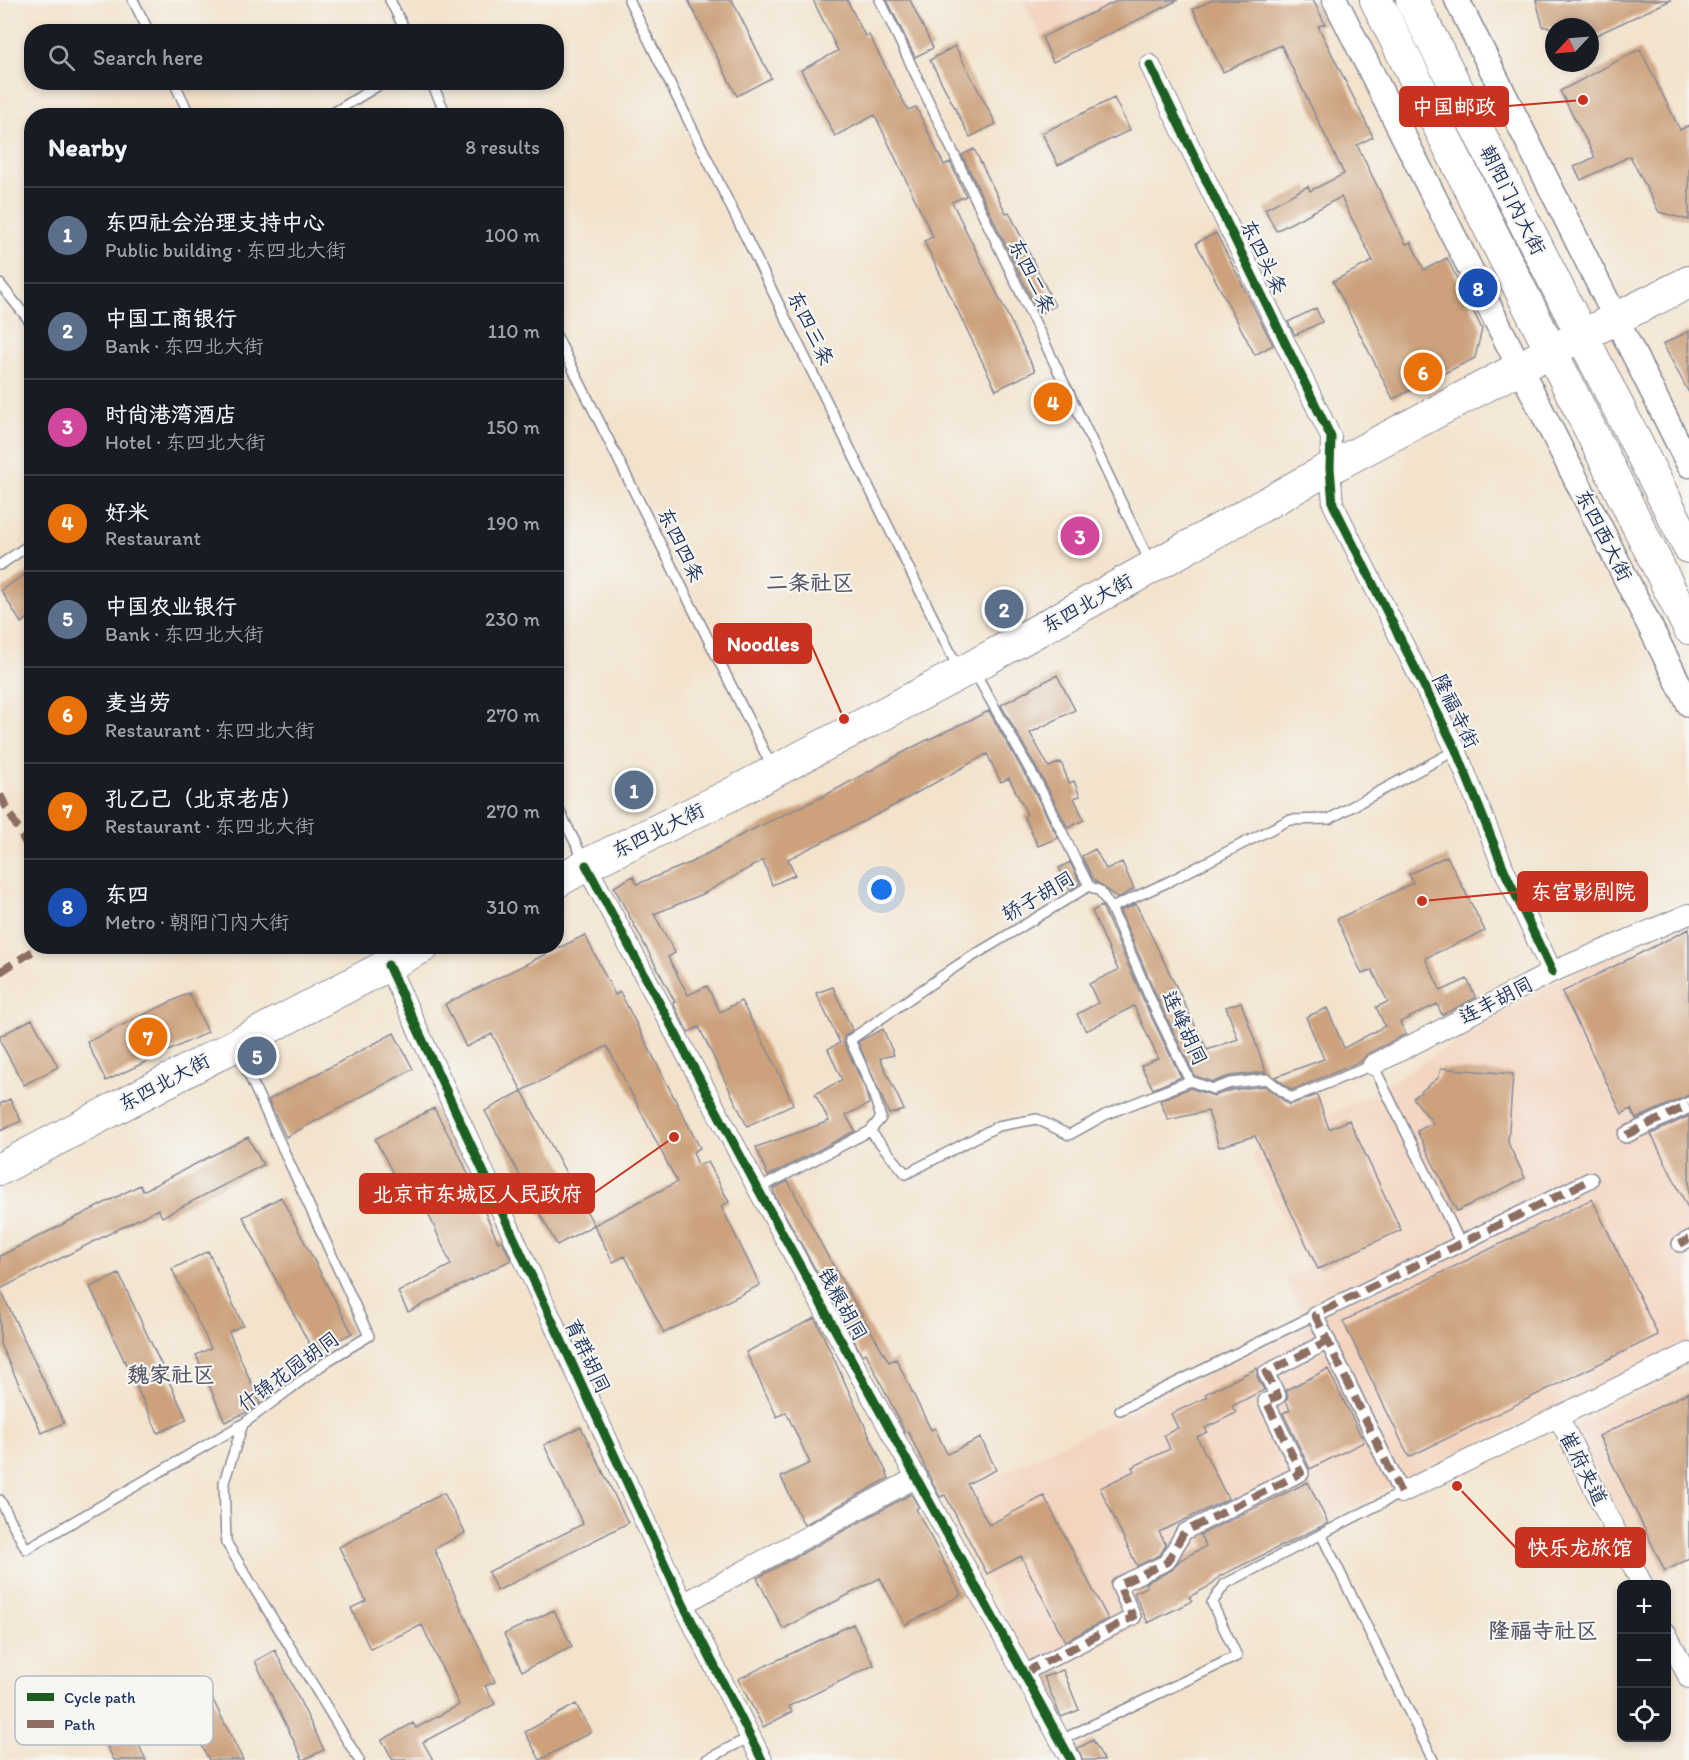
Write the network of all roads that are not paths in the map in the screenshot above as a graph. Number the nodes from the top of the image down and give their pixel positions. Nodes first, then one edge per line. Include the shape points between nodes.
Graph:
1 (134, 0) edge
2 (390, 0) edge
3 (629, 0) edge
4 (879, 0) edge
5 (1335, 0) edge
6 (1376, 0) edge
7 (1412, 0) edge
8 (1457, 0) edge
9 (145, 24) edge
10 (402, 24) edge
11 (1150, 65) dead end
12 (178, 90) edge
13 (371, 90) edge
14 (435, 90) edge
15 (186, 108) edge
16 (341, 108) edge
17 (443, 108) edge
18 (1689, 282) edge
19 (0, 284) edge
20 (24, 314) edge
21 (1616, 319) junction
22 (1582, 335) junction
23 (564, 350) edge
24 (1551, 351) junction
25 (1519, 367) junction
26 (1689, 465) edge
27 (1330, 468) junction
28 (1689, 547) edge
29 (24, 548) edge
30 (0, 565) edge
31 (1152, 567) junction
32 (1689, 628) edge
33 (966, 670) junction
34 (1689, 704) edge
35 (1456, 750) junction
36 (774, 772) junction
37 (564, 820) edge
38 (586, 865) junction
39 (564, 877) edge
40 (1089, 886) junction
41 (1111, 908) junction
42 (1689, 914) edge
43 (402, 954) edge
44 (386, 960) junction
45 (1552, 972) junction
46 (236, 1045) junction
47 (1373, 1065) junction
48 (1190, 1081) junction
49 (1689, 1105) edge
50 (870, 1131) junction
51 (1626, 1135) dead end
52 (3, 1164) edge
53 (1590, 1180) dead end
54 (758, 1189) junction
55 (1461, 1244) junction
56 (1316, 1315) junction
57 (1328, 1341) junction
58 (1689, 1353) edge
59 (1120, 1410) dead end
60 (1558, 1416) junction
61 (243, 1424) junction
62 (917, 1477) junction
63 (1401, 1493) junction
64 (0, 1500) edge
65 (1321, 1534) junction
66 (1640, 1580) edge
67 (682, 1604) junction
68 (1667, 1634) edge
69 (1024, 1673) junction
70 (1689, 1678) edge
71 (750, 1737) junction
72 (1061, 1740) junction
73 (359, 1760) edge
74 (706, 1760) edge
75 (762, 1760) edge
76 (1071, 1760) edge
77 (1433, 1760) edge

1 - 9 lane
2 - 10 lane
3 - 33 lane, 东四三条
4 - 31 lane, 东四二条
5 - 25 street
6 - 24 main road, 朝阳门内大街
7 - 22 main road, 朝阳门内大街
8 - 21 street, 朝阳门内大街
11 - 27 street, 东四头条 via 1331,437
12 - 15 lane
13 - 16 lane
14 - 17 lane
18 - 21 main road, 东四北大街
19 - 20 lane
21 - 22 main road, 东四北大街
21 - 26 street
22 - 24 main road, 东四北大街
22 - 28 main road
23 - 36 lane, 东四四条
24 - 25 main road, 东四北大街
24 - 32 main road, 东四西大街
25 - 27 main road, 东四北大街
25 - 34 street, 东四西大街
27 - 31 main road, 东四北大街
27 - 35 street, 隆福寺街 via 1333,504
29 - 30 lane
31 - 33 main road, 东四北大街
33 - 36 main road, 东四北大街
33 - 40 lane, 东四三条 via 1039,786
35 - 41 lane via 1329,819 1289,820
35 - 45 street, 隆福寺街 via 1505,872
36 - 38 main road, 东四北大街
37 - 38 lane
38 - 39 main road, 东四北大街
38 - 54 street, 钱粮胡同
40 - 41 lane, 轿子胡同 via 1100,891
40 - 50 lane, 轿子胡同 via 958,965 850,1040 881,1118
41 - 48 lane, 连峰胡同
42 - 45 street, 连丰胡同
43 - 44 main road, 东四北大街
44 - 46 main road, 东四北大街
44 - 67 street, 育群胡同
45 - 47 street, 连丰胡同
46 - 52 main road, 东四北大街
46 - 61 lane, 什锦花园胡同 via 369,1336 329,1360
47 - 48 lane, 连峰胡同 via 1291,1098 1267,1079 1213,1089
47 - 55 lane
48 - 50 lane via 1105,1115 1069,1135 1037,1119 998,1126 906,1174
49 - 51 street
50 - 54 lane
53 - 55 street
54 - 62 street, 钱粮胡同
55 - 56 street
56 - 57 street
56 - 59 lane
57 - 63 street
57 - 69 street via 1266,1373 1278,1396 1266,1401 1300,1473 1184,1532 1167,1562 1119,1585 1133,1617
58 - 60 street
60 - 63 street
60 - 66 street, 崔府夹道
61 - 64 lane via 26,1549
61 - 73 lane, 什锦花园胡同 via 224,1482 226,1542
62 - 67 street
62 - 69 street, 钱粮胡同
63 - 65 lane
65 - 72 lane via 1225,1584 1212,1603 1237,1656
65 - 77 lane
67 - 71 street, 育群胡同
68 - 70 street
69 - 72 street, 钱粮胡同
71 - 74 lane
71 - 75 street, 育群胡同
72 - 76 street, 钱粮胡同

